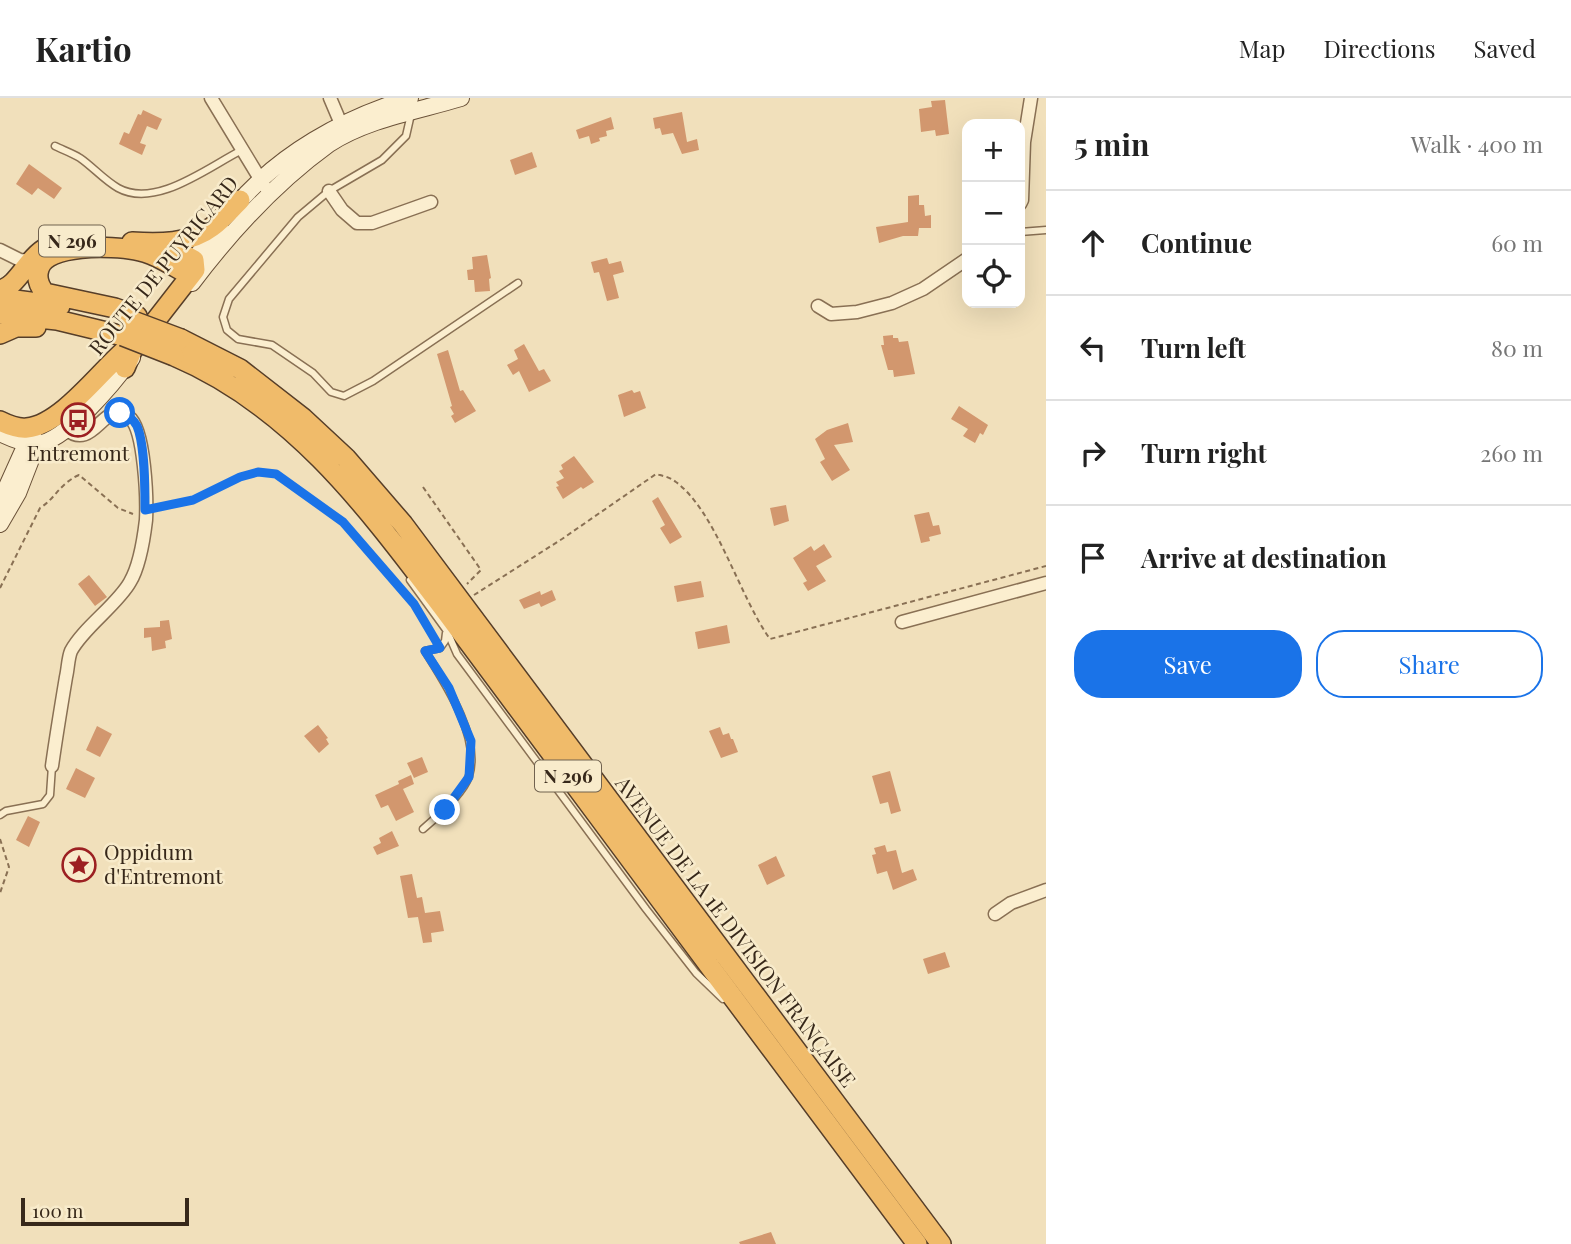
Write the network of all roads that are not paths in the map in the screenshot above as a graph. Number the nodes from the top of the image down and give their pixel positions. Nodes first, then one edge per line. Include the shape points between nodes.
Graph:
1 (211, 98) edge
2 (330, 98) edge
3 (399, 98) edge
4 (461, 98) edge
5 (1031, 98) edge
6 (434, 100) edge
7 (411, 105) edge
8 (358, 117) junction
9 (344, 130) junction
10 (55, 146) dead end
11 (242, 150) junction
12 (1023, 182) edge
13 (265, 187) junction
14 (329, 191) junction
15 (240, 200) junction
16 (431, 202) dead end
17 (1046, 230) edge
18 (1025, 232) edge
19 (163, 243) junction
20 (0, 250) edge
21 (36, 261) junction
22 (962, 262) edge
23 (191, 267) junction
24 (518, 283) dead end
25 (0, 290) edge
26 (0, 298) edge
27 (818, 306) dead end
28 (0, 314) edge
29 (0, 334) edge
30 (123, 341) junction
31 (180, 343) junction
32 (0, 421) edge
33 (66, 429) junction
34 (0, 435) edge
35 (32, 437) junction
36 (10, 478) junction
37 (0, 502) edge
38 (372, 515) junction
39 (0, 524) edge
40 (1046, 583) edge
41 (902, 622) dead end
42 (447, 631) junction
43 (52, 766) joint
44 (0, 815) edge
45 (423, 829) dead end
46 (1046, 890) edge
47 (995, 914) dead end
48 (769, 1046) junction
49 (916, 1244) edge
50 (941, 1244) edge

1 - 11 street
2 - 9 street
3 - 8 lane via 368,108
4 - 6 main road, ROUTE DE PUYRICARD
5 - 12 street
6 - 7 main road, ROUTE DE PUYRICARD
7 - 8 main road, ROUTE DE PUYRICARD
7 - 9 main road, ROUTE DE PUYRICARD
7 - 14 lane via 406,136 382,160
8 - 9 main road, ROUTE DE PUYRICARD
9 - 13 main road, ROUTE DE PUYRICARD
9 - 13 main road, ROUTE DE PUYRICARD via 311,142
10 - 11 lane via 79,158 115,187 139,195 166,190
11 - 13 street
13 - 15 main road, ROUTE DE PUYRICARD
13 - 23 main road
13 - 30 main road, ROUTE DE PUYRICARD via 224,242
14 - 16 street via 356,223 372,223
14 - 24 lane via 270,248 229,299 223,317 238,339 272,345 313,373 331,392 344,396 373,381
15 - 19 highway via 212,227 188,239
15 - 23 main road, ROUTE DE PUYRICARD
17 - 18 lane
19 - 21 highway, N 296 via 69,241 50,246
19 - 23 highway, N 296
20 - 21 street via 20,260
21 - 23 highway via 74,249 132,249
21 - 25 highway, N 296
21 - 30 highway via 45,293 115,308
22 - 27 street via 892,303 831,314
23 - 30 highway via 132,351
26 - 30 highway, N 296 via 87,310
28 - 30 highway, N 296 via 57,320
29 - 30 highway via 32,326
30 - 31 highway, N 296, bridge
30 - 33 main road, ROUTE DE PUYRICARD via 113,384
30 - 35 highway
31 - 38 highway, AVENUE DE LA 1E DIVISION FRANÇAISE / N 296 via 193,364 282,421
31 - 50 highway, AVENUE DE LA 1E DIVISION FRANÇAISE / N 296 via 240,369 303,418 346,457 403,524
32 - 35 highway
33 - 35 main road, ROUTE DE PUYRICARD
33 - 43 street via 82,436 120,413 136,424 145,510 142,545 130,582 71,651
34 - 35 main road
34 - 36 main road via 11,455
35 - 36 main road
35 - 39 main road via 18,493
36 - 37 main road
38 - 42 lane
38 - 48 highway, AVENUE DE LA 1E DIVISION FRANÇAISE / N 296
40 - 41 street
42 - 45 lane via 440,648 425,651 449,688 471,741 469,777 445,810
42 - 48 lane via 457,654 646,909 696,973
43 - 44 lane via 50,794 43,804
46 - 47 street
48 - 49 highway, AVENUE DE LA 1E DIVISION FRANÇAISE / N 296

